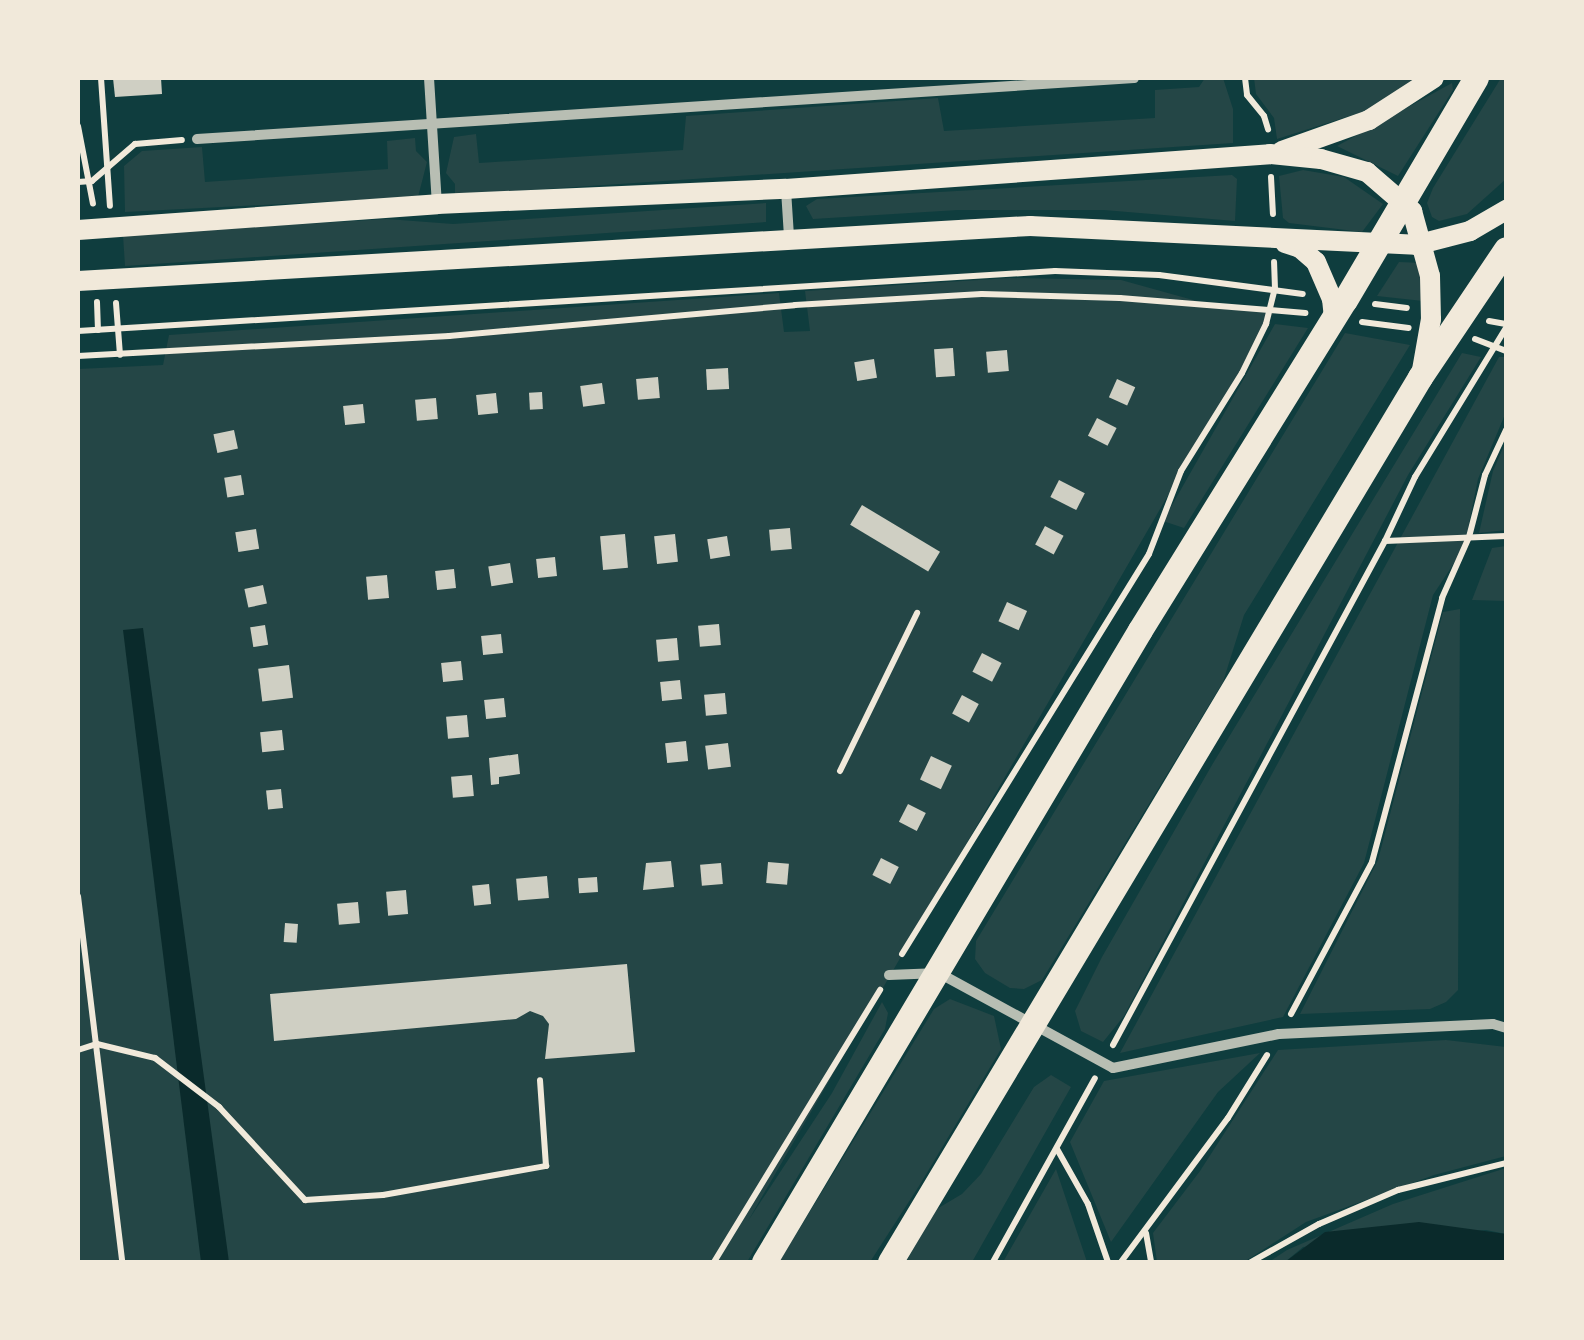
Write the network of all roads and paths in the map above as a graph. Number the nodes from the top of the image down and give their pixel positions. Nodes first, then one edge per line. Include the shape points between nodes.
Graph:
1 (101, 78) edge
2 (429, 78) edge
3 (1134, 78) edge
4 (1434, 78) edge
5 (1476, 78) edge
6 (432, 123) junction
7 (197, 139) joint
8 (1270, 154) junction
9 (107, 168) junction
10 (78, 182) edge
11 (786, 189) junction
12 (1405, 201) junction
13 (438, 204) junction
14 (1506, 210) edge
15 (78, 230) edge
16 (789, 238) junction
17 (1274, 239) junction
18 (1378, 244) junction
19 (1424, 244) junction
20 (1506, 249) edge
21 (78, 280) edge
22 (1275, 289) junction
23 (1333, 308) junction
24 (1270, 310) junction
25 (1506, 328) edge
26 (78, 331) edge
27 (1440, 333) junction
28 (1494, 349) junction
29 (1506, 351) edge
30 (78, 356) edge
31 (1506, 430) edge
32 (1506, 536) edge
33 (1469, 537) junction
34 (1386, 541) junction
35 (917, 612) dead end
36 (840, 771) dead end
37 (78, 896) edge
38 (939, 973) junction
39 (889, 975) junction
40 (1031, 1022) junction
41 (1506, 1028) edge
42 (1280, 1034) junction
43 (96, 1044) junction
44 (78, 1050) edge
45 (1103, 1064) junction
46 (540, 1080) dead end
47 (1056, 1148) junction
48 (1506, 1163) edge
49 (1146, 1232) junction
50 (122, 1262) edge
51 (714, 1262) edge
52 (764, 1262) edge
53 (890, 1262) edge
54 (993, 1262) edge
55 (1108, 1262) edge
56 (1121, 1262) edge
57 (1151, 1262) edge
58 (1251, 1262) edge

1 - 9 path
2 - 6 street
3 - 6 street
4 - 8 main road via 1369,120
5 - 12 main road
6 - 7 street
6 - 13 street
7 - 9 path via 135,144
8 - 11 main road
8 - 12 main road via 1348,165
9 - 10 path via 92,181
11 - 13 main road
11 - 16 street
12 - 18 main road
12 - 19 main road
13 - 15 main road
14 - 19 main road via 1470,231
16 - 17 main road via 1030,226
16 - 21 main road
17 - 18 main road
17 - 22 path
17 - 23 main road via 1316,262
18 - 19 main road
18 - 23 main road
19 - 27 main road
20 - 27 main road
22 - 23 path
22 - 24 path
22 - 26 path via 1055,270
23 - 24 path
23 - 27 path
23 - 38 main road
24 - 30 path via 982,294 450,336
24 - 39 path via 1242,373 1181,472 1150,554
25 - 28 path
27 - 28 path
27 - 40 main road via 1420,377
28 - 29 path
28 - 34 path via 1415,478
31 - 33 path via 1485,475
32 - 33 path
33 - 34 path
33 - 42 path via 1442,598 1372,862
34 - 45 path
35 - 36 path
37 - 43 path
38 - 39 street
38 - 40 street
38 - 52 main road
39 - 51 path
40 - 45 street
40 - 53 main road
41 - 42 street
42 - 45 street via 1113,1068
42 - 49 path
43 - 44 path
43 - 46 path via 155,1058 219,1108 304,1200 383,1195 546,1166
43 - 50 path
45 - 47 path
47 - 54 path
47 - 55 path via 1088,1204
48 - 58 path via 1398,1190
49 - 56 path
49 - 57 path

